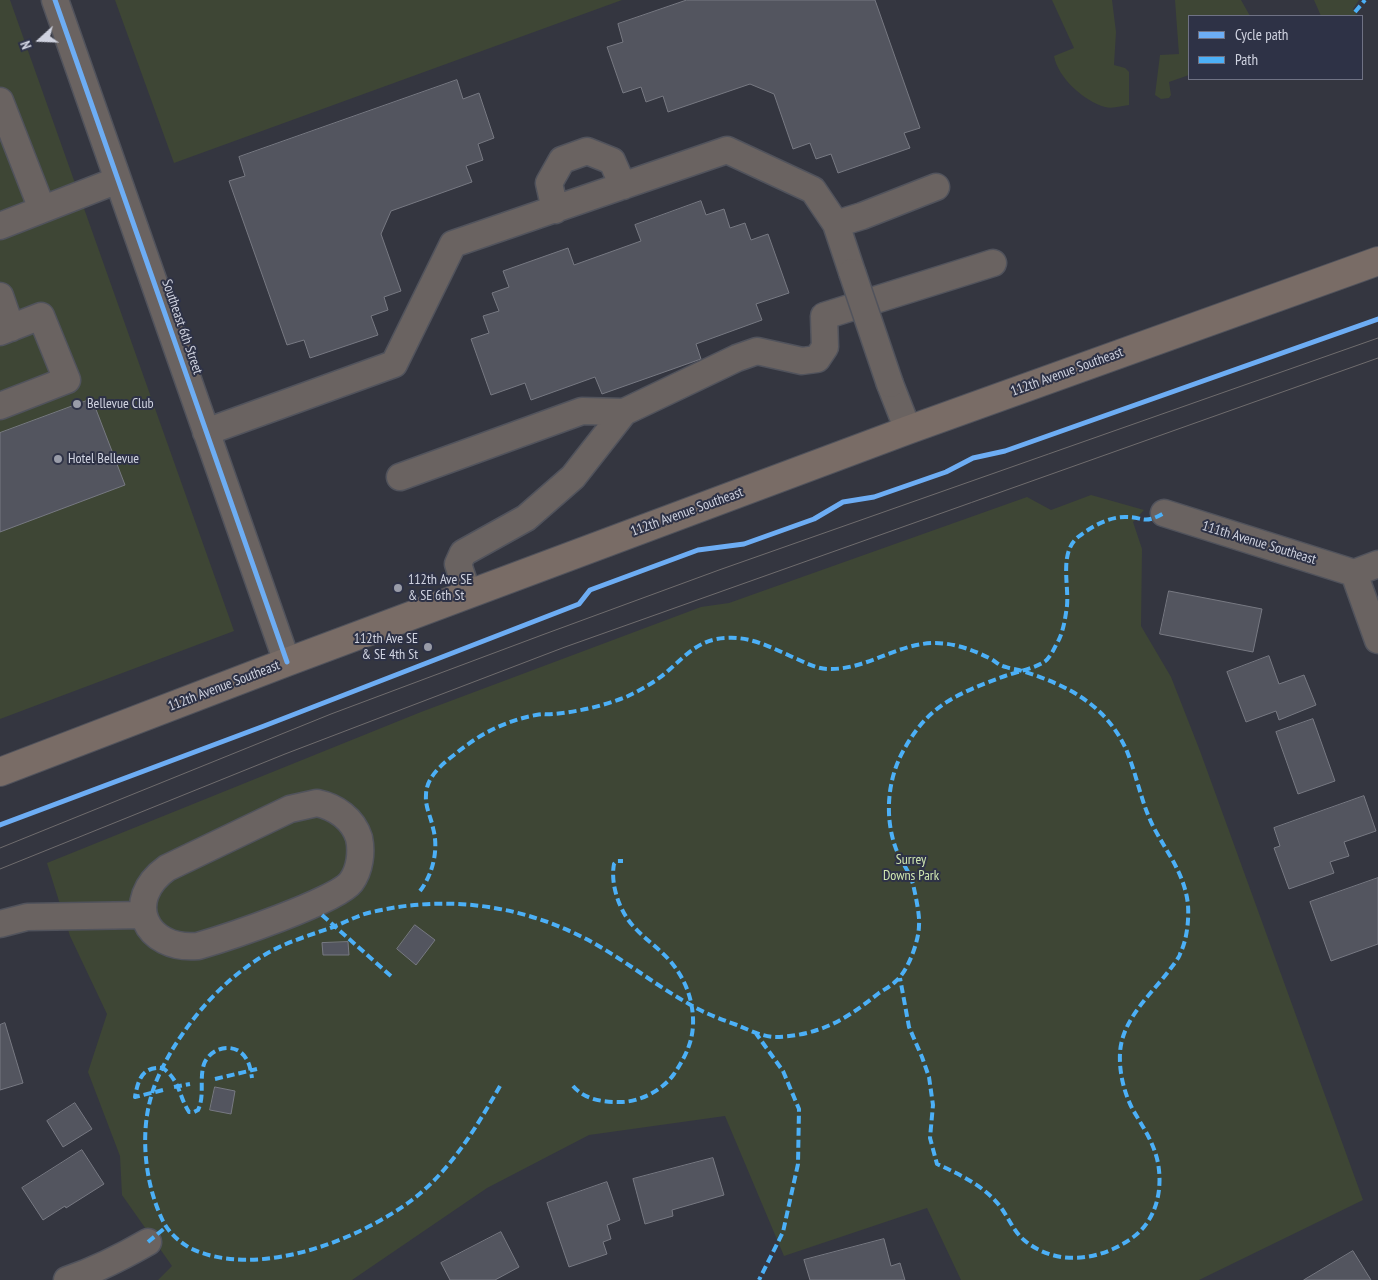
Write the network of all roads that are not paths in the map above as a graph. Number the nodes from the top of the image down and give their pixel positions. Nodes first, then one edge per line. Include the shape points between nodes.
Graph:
1 (55, 0) edge
2 (0, 101) edge
3 (118, 180) junction
4 (624, 186) junction
5 (936, 187) dead end
6 (42, 209) junction
7 (555, 210) junction
8 (836, 224) junction
9 (0, 226) edge
10 (1378, 261) edge
11 (993, 263) dead end
12 (0, 296) edge
13 (5, 330) edge
14 (0, 406) edge
15 (624, 412) junction
16 (908, 430) junction
17 (206, 432) junction
18 (400, 477) dead end
19 (1164, 513) dead end
20 (1366, 569) edge
21 (468, 594) junction
22 (1378, 640) edge
23 (287, 662) junction
24 (0, 772) edge
25 (143, 915) junction
26 (0, 924) edge
27 (148, 1242) dead end
28 (67, 1280) edge

1 - 3 street, Southeast 6th Street
2 - 6 street
3 - 6 street
3 - 17 street, Southeast 6th Street
4 - 7 street
4 - 7 street via 612,161 587,151 562,160 548,183
4 - 8 street via 728,150 813,190
5 - 8 street
6 - 9 street
7 - 17 street via 453,244 394,364
8 - 16 street, bridge
10 - 16 main road, 112th Avenue Southeast
11 - 15 street via 824,316 825,347 817,359 802,361 756,352
12 - 13 street
13 - 14 street via 41,316 67,380
15 - 18 street via 582,411
15 - 21 street via 573,477 526,518 463,553 458,564
16 - 21 main road, 112th Avenue Southeast
17 - 23 street, Southeast 6th Street
19 - 20 street, 111th Avenue Southeast
20 - 22 street
21 - 23 main road, 112th Avenue Southeast
23 - 24 main road, 112th Avenue Southeast
25 - 25 street via 156,935 176,945 187,947 214,941 314,904 345,888 352,882 360,861 358,836 336,809 317,803 290,808 167,868 154,879 145,894
25 - 26 street via 27,916
27 - 28 street via 89,1273

